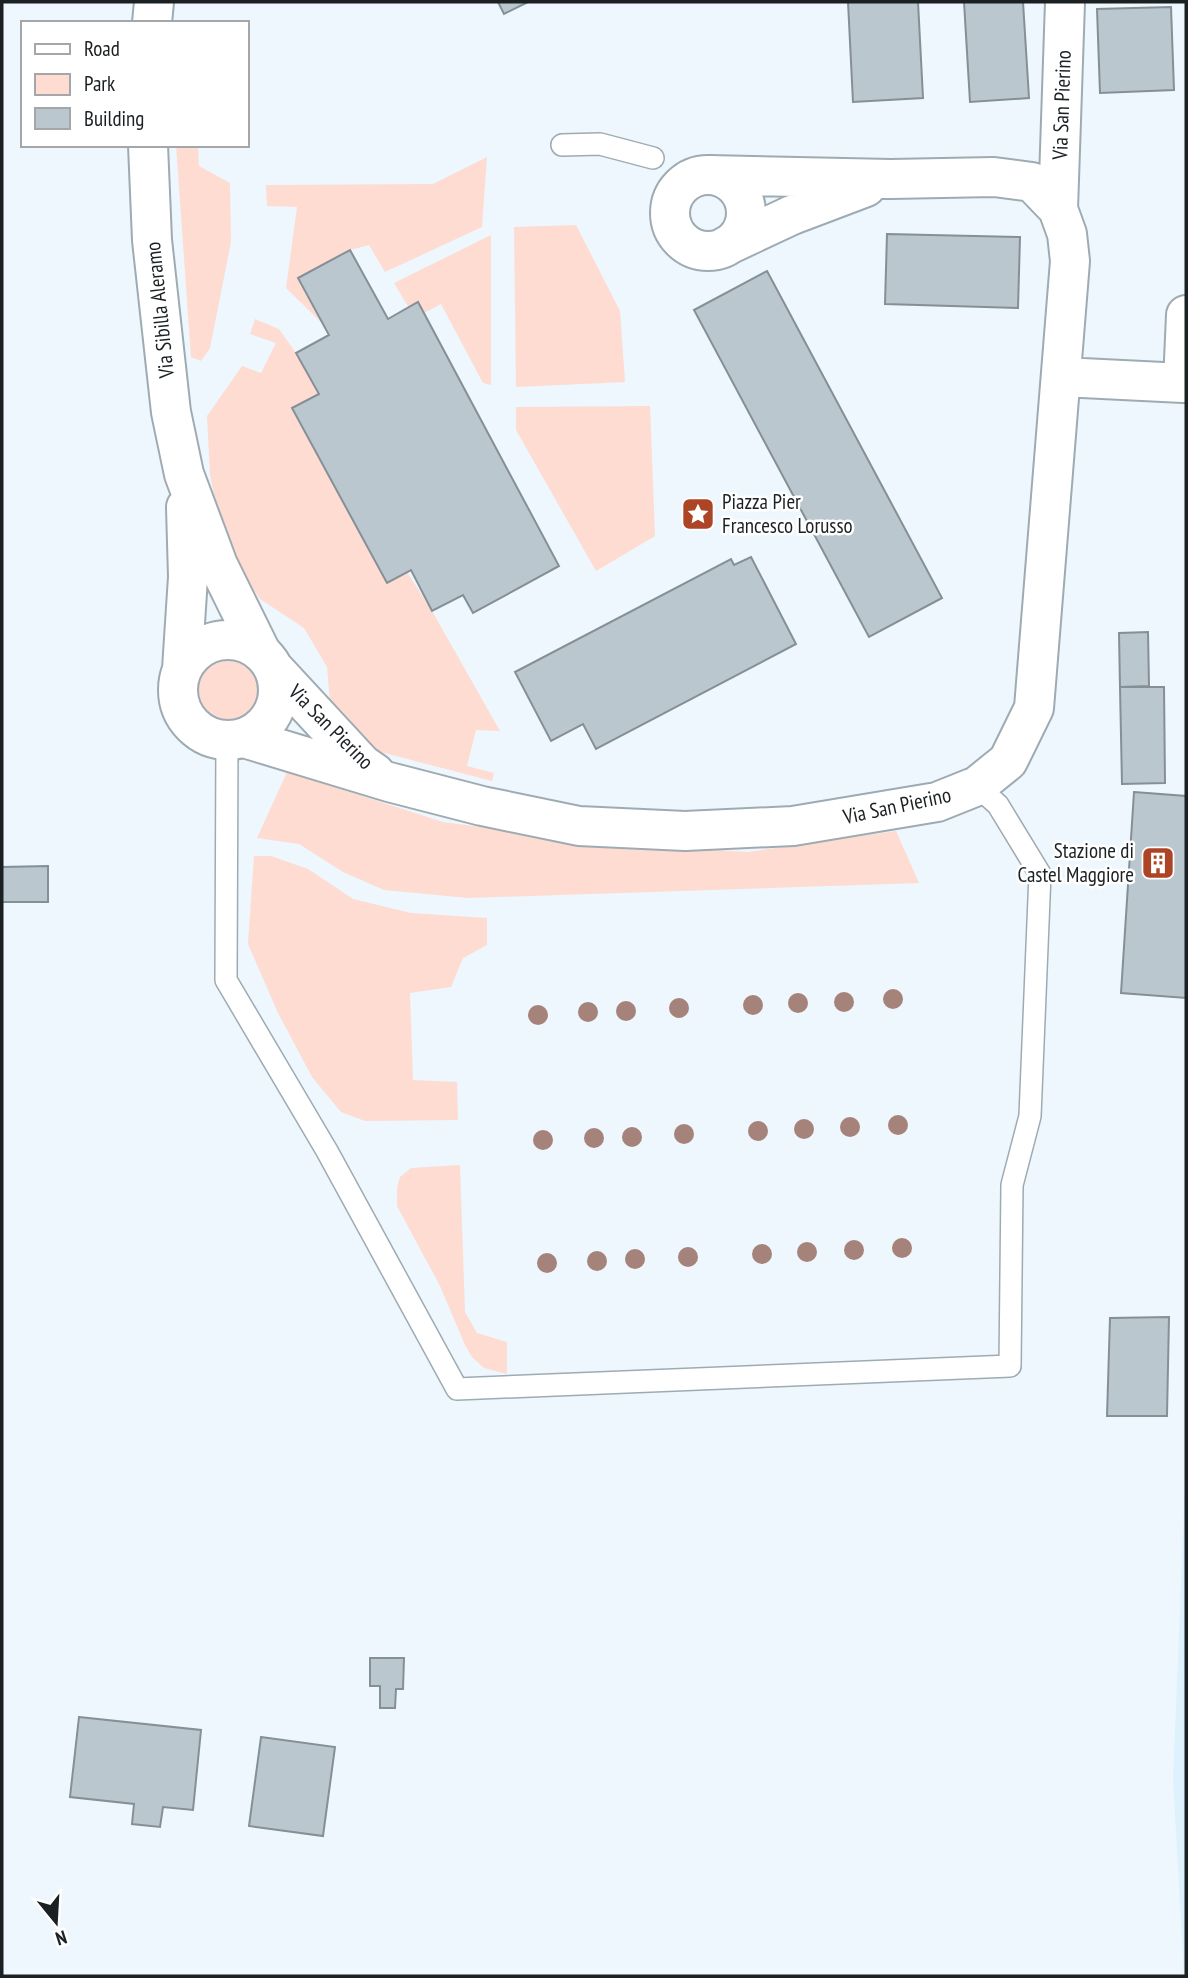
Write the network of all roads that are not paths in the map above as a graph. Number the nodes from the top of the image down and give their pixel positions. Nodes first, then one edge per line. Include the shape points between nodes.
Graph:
1 (154, 2) edge
2 (1065, 2) edge
3 (152, 21) edge
4 (562, 145) dead end
5 (148, 147) edge
6 (653, 158) dead end
7 (709, 175) junction
8 (891, 179) junction
9 (1058, 209) junction
10 (726, 246) junction
11 (1186, 315) edge
12 (1062, 377) junction
13 (184, 474) junction
14 (267, 660) junction
15 (181, 669) junction
16 (236, 739) junction
17 (388, 782) junction
18 (976, 786) junction

1 - 3 street
2 - 9 street, Via San Pierino
4 - 6 lane via 600,144
5 - 13 street, Via Sibilla Aleramo via 152,240 171,412
7 - 8 street, Via San Pierino
7 - 10 street via 732,184 745,204 742,228
7 - 10 street via 685,182 677,191 671,203 673,228 690,246 701,250
8 - 9 street, Via San Pierino via 994,177 1032,183
8 - 10 street, Via San Pierino via 838,196
9 - 12 street, Via San Pierino via 1070,261
11 - 12 street via 1184,383
12 - 18 street, Via San Pierino via 1034,708 1008,761
13 - 14 street, Via Sibilla Aleramo via 218,565
13 - 15 street, Via Sibilla Aleramo via 188,577
14 - 15 street, Via San Pierino via 246,642 231,639 202,647
14 - 16 street, Via San Pierino via 279,686 277,703 259,730
14 - 17 street, Via San Pierino via 362,764
15 - 16 street, Via San Pierino via 178,702 185,717 211,738
16 - 17 street, Via San Pierino
16 - 18 lane via 226,980 327,1151 457,1390 1010,1366 1012,1185 1030,1116 1040,874 998,805
17 - 18 street, Via San Pierino via 579,826 685,831 806,824 937,802

